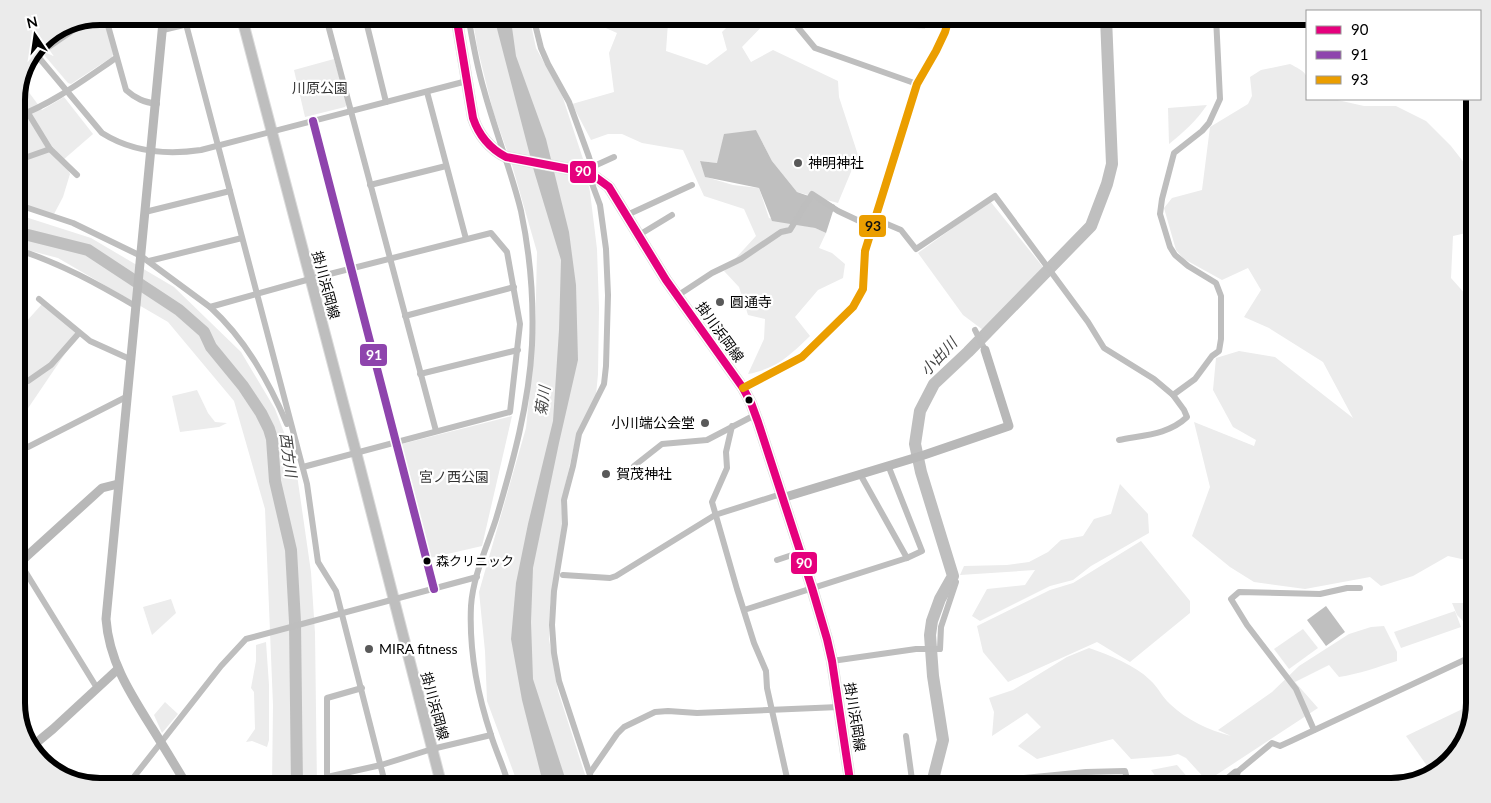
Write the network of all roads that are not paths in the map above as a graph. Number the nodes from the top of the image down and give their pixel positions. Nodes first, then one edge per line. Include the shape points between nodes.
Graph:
1 (108, 25) edge
2 (186, 25) edge
3 (244, 25) edge
4 (329, 25) edge
5 (367, 25) edge
6 (458, 25) edge
7 (470, 25) edge
8 (535, 25) edge
9 (796, 25) edge
10 (946, 25) edge
11 (1216, 25) edge
12 (163, 26) edge
13 (72, 31) edge
14 (60, 38) edge
15 (116, 58) junction
16 (39, 60) edge
17 (467, 81) junction
18 (917, 84) junction
19 (66, 91) junction
20 (427, 92) junction
21 (386, 102) junction
22 (156, 104) junction
23 (351, 111) junction
24 (28, 113) junction
25 (25, 114) edge
26 (313, 121) junction
27 (271, 131) junction
28 (218, 145) junction
29 (50, 149) junction
30 (151, 151) junction
31 (507, 157) junction
32 (614, 157) dead end
33 (25, 158) edge
34 (446, 166) junction
35 (590, 171) junction
36 (77, 175) dead end
37 (370, 185) junction
38 (692, 185) dead end
39 (230, 191) junction
40 (25, 207) edge
41 (145, 212) junction
42 (627, 215) junction
43 (672, 215) dead end
44 (875, 219) junction
45 (872, 227) junction
46 (639, 235) junction
47 (242, 238) junction
48 (466, 239) junction
49 (25, 252) edge
50 (390, 258) junction
51 (144, 260) junction
52 (351, 268) junction
53 (310, 279) junction
54 (514, 288) junction
55 (256, 293) junction
56 (677, 296) junction
57 (39, 299) dead end
58 (137, 305) junction
59 (210, 307) junction
60 (405, 316) junction
61 (79, 333) junction
62 (976, 333) dead end
63 (984, 347) joint
64 (518, 350) junction
65 (132, 360) junction
66 (420, 374) junction
67 (25, 378) edge
68 (743, 388) junction
69 (1173, 395) junction
70 (128, 396) junction
71 (755, 415) junction
72 (732, 426) junction
73 (436, 431) junction
74 (1119, 440) dead end
75 (295, 442) junction
76 (397, 442) junction
77 (25, 447) edge
78 (356, 452) junction
79 (888, 465) junction
80 (634, 466) dead end
81 (303, 467) junction
82 (860, 474) junction
83 (118, 484) junction
84 (782, 496) junction
85 (714, 515) junction
86 (800, 552) junction
87 (25, 558) edge
88 (907, 558) junction
89 (777, 560) dead end
90 (25, 575) edge
91 (563, 575) dead end
92 (477, 577) junction
93 (956, 582) dead end
94 (812, 588) junction
95 (1360, 588) dead end
96 (434, 589) junction
97 (393, 600) junction
98 (744, 610) junction
99 (342, 613) junction
100 (1466, 659) edge
101 (832, 661) junction
102 (118, 669) junction
103 (97, 688) junction
104 (362, 688) junction
105 (839, 707) junction
106 (772, 710) junction
107 (1314, 730) junction
108 (491, 735) junction
109 (906, 736) dead end
110 (161, 742) junction
111 (37, 743) edge
112 (432, 749) junction
113 (381, 765) junction
114 (590, 773) junction
115 (1236, 773) joint
116 (133, 778) edge
117 (183, 778) edge
118 (384, 778) edge
119 (440, 778) edge
120 (506, 778) edge
121 (591, 778) edge
122 (787, 778) edge
123 (850, 778) edge
124 (912, 778) edge
125 (1023, 778) edge
126 (1127, 778) edge
127 (1230, 778) edge

1 - 15 street
2 - 28 street
3 - 27 main road, 掛川浜岡線
4 - 23 street
5 - 21 street
6 - 17 main road, 掛川浜岡線
7 - 31 street via 484,90
8 - 35 street via 541,48 569,102
9 - 18 street via 815,48
10 - 18 street
11 - 69 street via 1220,99 1209,123 1174,153 1160,214 1175,255 1216,283 1221,296 1221,339 1219,351 1195,379
12 - 22 street
13 - 14 street
15 - 19 street
15 - 22 street via 126,90 143,102
16 - 19 street
17 - 20 street
17 - 31 main road, 掛川浜岡線 via 478,131 484,141
18 - 44 street
19 - 24 street
19 - 30 street via 102,134 132,148
20 - 21 street
20 - 34 street
21 - 23 street
22 - 30 street
23 - 26 street
23 - 37 street
24 - 25 street
24 - 29 street
26 - 27 street
26 - 52 street
27 - 28 street
27 - 53 main road, 掛川浜岡線
28 - 30 street via 192,151
28 - 39 street
29 - 33 street
29 - 36 street
30 - 41 street
31 - 35 main road, 掛川浜岡線
31 - 92 street via 521,212 528,261 532,344 519,438
32 - 35 street
34 - 37 street
34 - 48 street
35 - 42 main road, 掛川浜岡線 via 609,187
35 - 114 street via 600,205 606,249 606,366 604,384 580,434 564,500 565,524 552,625 559,681
37 - 50 street
38 - 42 street
39 - 41 street
39 - 47 street
40 - 51 street via 73,223
41 - 51 street
42 - 46 main road, 掛川浜岡線
43 - 46 street
44 - 45 street
44 - 69 street via 901,230 916,249 995,196 1104,348 1154,379
45 - 56 street via 812,194 790,230 781,232
45 - 68 street via 863,289 854,307 802,357
46 - 56 main road, 掛川浜岡線
47 - 51 street
47 - 55 street
48 - 50 street
48 - 54 street via 491,233 508,252
49 - 58 street via 53,262
50 - 52 street
50 - 60 street
51 - 58 street
51 - 59 street
52 - 53 street
52 - 76 street
53 - 55 street
53 - 78 main road, 掛川浜岡線
54 - 60 street
54 - 64 street via 520,324
55 - 59 street
55 - 75 street
56 - 68 main road, 掛川浜岡線
57 - 61 street
58 - 65 street
59 - 75 street via 234,332 259,368
60 - 66 street
61 - 65 street
61 - 67 street via 51,364 28,381
62 - 63 street
63 - 79 street via 1009,426
64 - 66 street
64 - 73 street via 510,412
65 - 70 street
66 - 73 street
68 - 71 main road, 掛川浜岡線
69 - 74 street via 1187,417 1161,432
70 - 77 street
70 - 83 street
71 - 72 street
71 - 84 main road, 掛川浜岡線
72 - 80 street via 706,440 662,444
72 - 85 street via 726,452 727,468 712,502
73 - 76 street
75 - 81 street
76 - 78 street
76 - 96 street
78 - 81 street
78 - 97 main road, 掛川浜岡線
79 - 82 street
79 - 88 street via 922,551
81 - 99 street via 318,562 336,591
82 - 84 street
82 - 88 street
83 - 87 street via 102,488
83 - 102 street via 106,619
84 - 85 street
84 - 86 main road, 掛川浜岡線
85 - 91 street via 616,576
85 - 98 street
86 - 89 street
86 - 94 main road, 掛川浜岡線
88 - 94 street
90 - 103 street
92 - 96 street
92 - 108 street via 472,604 472,649 479,696
93 - 101 street via 941,627 940,649
94 - 98 street
94 - 101 main road, 掛川浜岡線
95 - 107 street via 1320,594 1239,592 1231,599 1247,626 1296,690
96 - 97 street
97 - 99 street
97 - 112 main road, 掛川浜岡線
98 - 106 street via 766,671
99 - 104 street
99 - 110 street via 246,639
100 - 107 street
101 - 105 main road, 掛川浜岡線
102 - 103 street
102 - 110 street
103 - 111 street
104 - 113 street
104 - 113 street via 326,698 327,777
105 - 106 street
105 - 123 main road, 掛川浜岡線
106 - 114 street via 654,712 624,727
106 - 122 street
107 - 115 street via 1280,746 1272,743
108 - 112 street
108 - 120 street
109 - 124 street
110 - 116 street
110 - 117 street
112 - 113 street
112 - 119 main road, 掛川浜岡線
113 - 118 street
114 - 121 street
115 - 127 street
125 - 126 street via 1125,771

